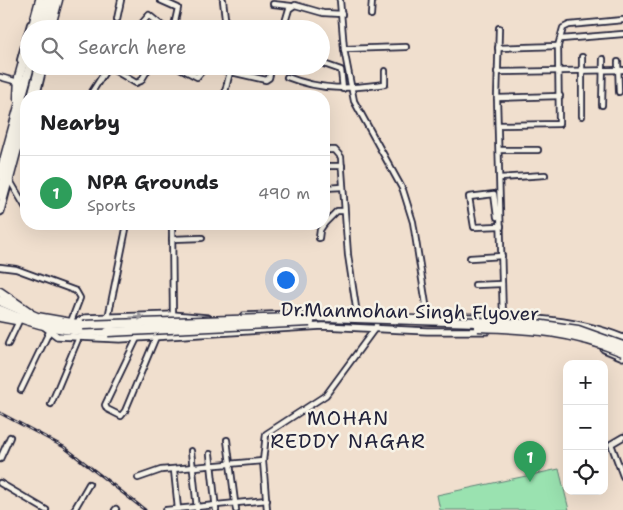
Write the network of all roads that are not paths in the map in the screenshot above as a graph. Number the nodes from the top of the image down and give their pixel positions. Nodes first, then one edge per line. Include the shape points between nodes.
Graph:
1 (38, 0) edge
2 (46, 0) edge
3 (56, 0) edge
4 (121, 0) edge
5 (160, 0) edge
6 (223, 0) edge
7 (301, 0) edge
8 (340, 0) edge
9 (372, 0) edge
10 (273, 4) dead end
11 (291, 6) junction
12 (300, 7) junction
13 (342, 14) junction
14 (371, 15) dead end
15 (225, 18) dead end
16 (117, 19) dead end
17 (33, 20) edge
18 (34, 20) edge
19 (40, 20) edge
20 (51, 20) edge
21 (145, 20) edge
22 (156, 20) edge
23 (175, 20) edge
24 (286, 20) edge
25 (623, 20) edge
26 (498, 28) dead end
27 (623, 34) edge
28 (561, 39) junction
29 (558, 46) junction
30 (406, 47) dead end
31 (498, 48) junction
32 (344, 49) junction
33 (582, 57) dead end
34 (603, 59) dead end
35 (618, 62) dead end
36 (20, 66) edge
37 (330, 66) edge
38 (20, 69) edge
39 (603, 70) junction
40 (620, 70) edge
41 (385, 71) dead end
42 (582, 71) junction
43 (497, 72) junction
44 (558, 72) junction
45 (27, 75) edge
46 (28, 75) edge
47 (37, 75) edge
48 (102, 75) edge
49 (123, 75) edge
50 (145, 75) edge
51 (228, 75) edge
52 (248, 75) edge
53 (270, 75) edge
54 (0, 77) edge
55 (287, 77) dead end
56 (16, 81) junction
57 (343, 89) junction
58 (23, 90) edge
59 (24, 90) edge
60 (33, 90) edge
61 (93, 90) edge
62 (225, 90) edge
63 (351, 90) junction
64 (619, 92) dead end
65 (20, 94) edge
66 (560, 96) junction
67 (497, 98) junction
68 (20, 102) edge
69 (602, 105) dead end
70 (20, 106) edge
71 (20, 110) edge
72 (582, 116) dead end
73 (498, 125) junction
74 (20, 138) edge
75 (3, 145) edge
76 (499, 150) junction
77 (538, 150) dead end
78 (330, 151) edge
79 (0, 165) edge
80 (330, 166) edge
81 (342, 166) junction
82 (0, 175) edge
83 (545, 175) dead end
84 (500, 178) junction
85 (9, 180) junction
86 (343, 187) junction
87 (330, 188) edge
88 (0, 195) edge
89 (20, 198) edge
90 (0, 211) edge
91 (344, 211) junction
92 (497, 217) dead end
93 (330, 218) edge
94 (501, 226) junction
95 (126, 230) edge
96 (172, 230) edge
97 (320, 230) edge
98 (202, 238) dead end
99 (320, 238) dead end
100 (172, 239) junction
101 (502, 256) junction
102 (470, 258) dead end
103 (0, 267) edge
104 (502, 284) junction
105 (475, 285) dead end
106 (0, 292) edge
107 (0, 301) edge
108 (0, 310) edge
109 (293, 314) junction
110 (357, 314) junction
111 (173, 316) junction
112 (377, 316) junction
113 (0, 317) edge
114 (428, 317) junction
115 (108, 318) junction
116 (503, 318) junction
117 (36, 320) junction
118 (19, 321) junction
119 (71, 324) junction
120 (376, 327) junction
121 (47, 328) junction
122 (293, 328) junction
123 (173, 336) junction
124 (78, 337) junction
125 (156, 337) junction
126 (137, 338) junction
127 (623, 338) edge
128 (8, 344) dead end
129 (623, 346) edge
130 (623, 352) edge
131 (623, 356) edge
132 (21, 390) dead end
133 (51, 404) dead end
134 (10, 437) dead end
135 (623, 438) edge
136 (227, 440) dead end
137 (191, 450) dead end
138 (210, 454) dead end
139 (0, 459) edge
140 (264, 461) junction
141 (230, 464) junction
142 (212, 465) junction
143 (193, 468) junction
144 (174, 470) junction
145 (623, 476) edge
146 (138, 478) dead end
147 (0, 484) edge
148 (89, 484) dead end
149 (267, 500) junction
150 (235, 504) junction
151 (216, 508) edge
152 (178, 509) junction
153 (197, 509) edge
154 (46, 510) edge
155 (74, 510) edge
156 (166, 510) edge
157 (236, 510) edge
158 (268, 510) edge

1 - 17 street
1 - 18 highway
2 - 19 highway
3 - 20 highway
4 - 16 street
5 - 23 street via 178,8
6 - 15 street
7 - 12 street
8 - 13 street
9 - 14 street
10 - 11 street
11 - 12 street
11 - 24 street
12 - 13 street
13 - 32 street
21 - 22 street via 149,15
25 - 28 street via 566,26
26 - 31 street
27 - 28 street
28 - 29 street
29 - 31 street
29 - 44 street
30 - 32 street
31 - 43 street
32 - 63 street
33 - 42 street
34 - 39 street
35 - 40 street
36 - 56 street
37 - 57 street via 341,70
38 - 56 highway
39 - 40 street
39 - 42 street
39 - 69 street
40 - 64 street
41 - 63 street via 385,84
42 - 44 street
42 - 72 street
43 - 44 street
43 - 67 street
44 - 66 street
45 - 59 main road
46 - 58 highway
47 - 60 highway
48 - 61 street
49 - 50 street via 136,83
51 - 62 street
52 - 53 street via 266,80
54 - 56 street
55 - 57 street via 302,84
56 - 65 highway
57 - 63 street
63 - 114 street via 358,113 403,190 413,222
66 - 67 street
66 - 73 street via 559,124
67 - 73 street
68 - 82 highway
70 - 75 highway
71 - 88 highway
73 - 76 street
74 - 85 highway
75 - 79 highway
76 - 77 street
76 - 84 street
78 - 81 street via 339,152
80 - 81 street
81 - 86 street
83 - 84 street
84 - 94 street
85 - 88 highway
85 - 89 street
85 - 90 main road
86 - 87 street
86 - 91 street
91 - 93 street
91 - 110 street
92 - 94 street via 494,194 469,197 474,227
94 - 101 street
95 - 115 street
96 - 100 street
97 - 99 street
98 - 100 street
100 - 111 street
101 - 102 street
101 - 104 street
103 - 119 street via 16,269 76,291 80,298
104 - 105 street
104 - 116 street
106 - 117 highway
107 - 117 highway
108 - 117 highway
109 - 110 street
109 - 111 street via 210,318
109 - 122 street
110 - 112 street
115 -> 111 street
111 - 123 street
112 - 114 street
112 - 120 street
113 - 118 highway
114 - 116 street
115 - 119 street via 85,318
116 - 127 street via 581,326
117 - 118 highway
117 - 119 highway, Dr.Manmohan Singh Flyover
117 - 121 highway, Dr.Manmohan Singh Flyover
118 - 128 street
119 - 129 highway, Dr.Manmohan Singh Flyover, bridge via 325,317 536,324 578,330
120 - 122 street
120 - 131 street via 427,331 524,331 594,345
120 - 140 street via 326,395 266,434
121 - 124 street via 57,336
121 - 130 highway, Dr.Manmohan Singh Flyover, bridge via 108,332 307,322 440,325 554,332
121 - 132 street
122 - 123 street
123 - 125 street
124 - 126 street
124 - 133 street
125 - 126 street
125 - 126 street via 121,416 105,405
134 - 139 street
135 - 145 street via 610,444
136 - 141 street
137 - 143 street
138 - 142 street
140 - 141 street
140 - 149 street
141 - 142 street
141 - 150 street
142 - 143 street
142 - 151 street
143 - 144 street
143 - 153 street
144 - 146 street via 156,471
144 - 152 street
147 - 154 street
148 - 155 street
149 - 150 street
149 - 158 street
150 - 151 street
150 - 157 street
151 - 153 street
152 - 153 street
152 - 156 street

